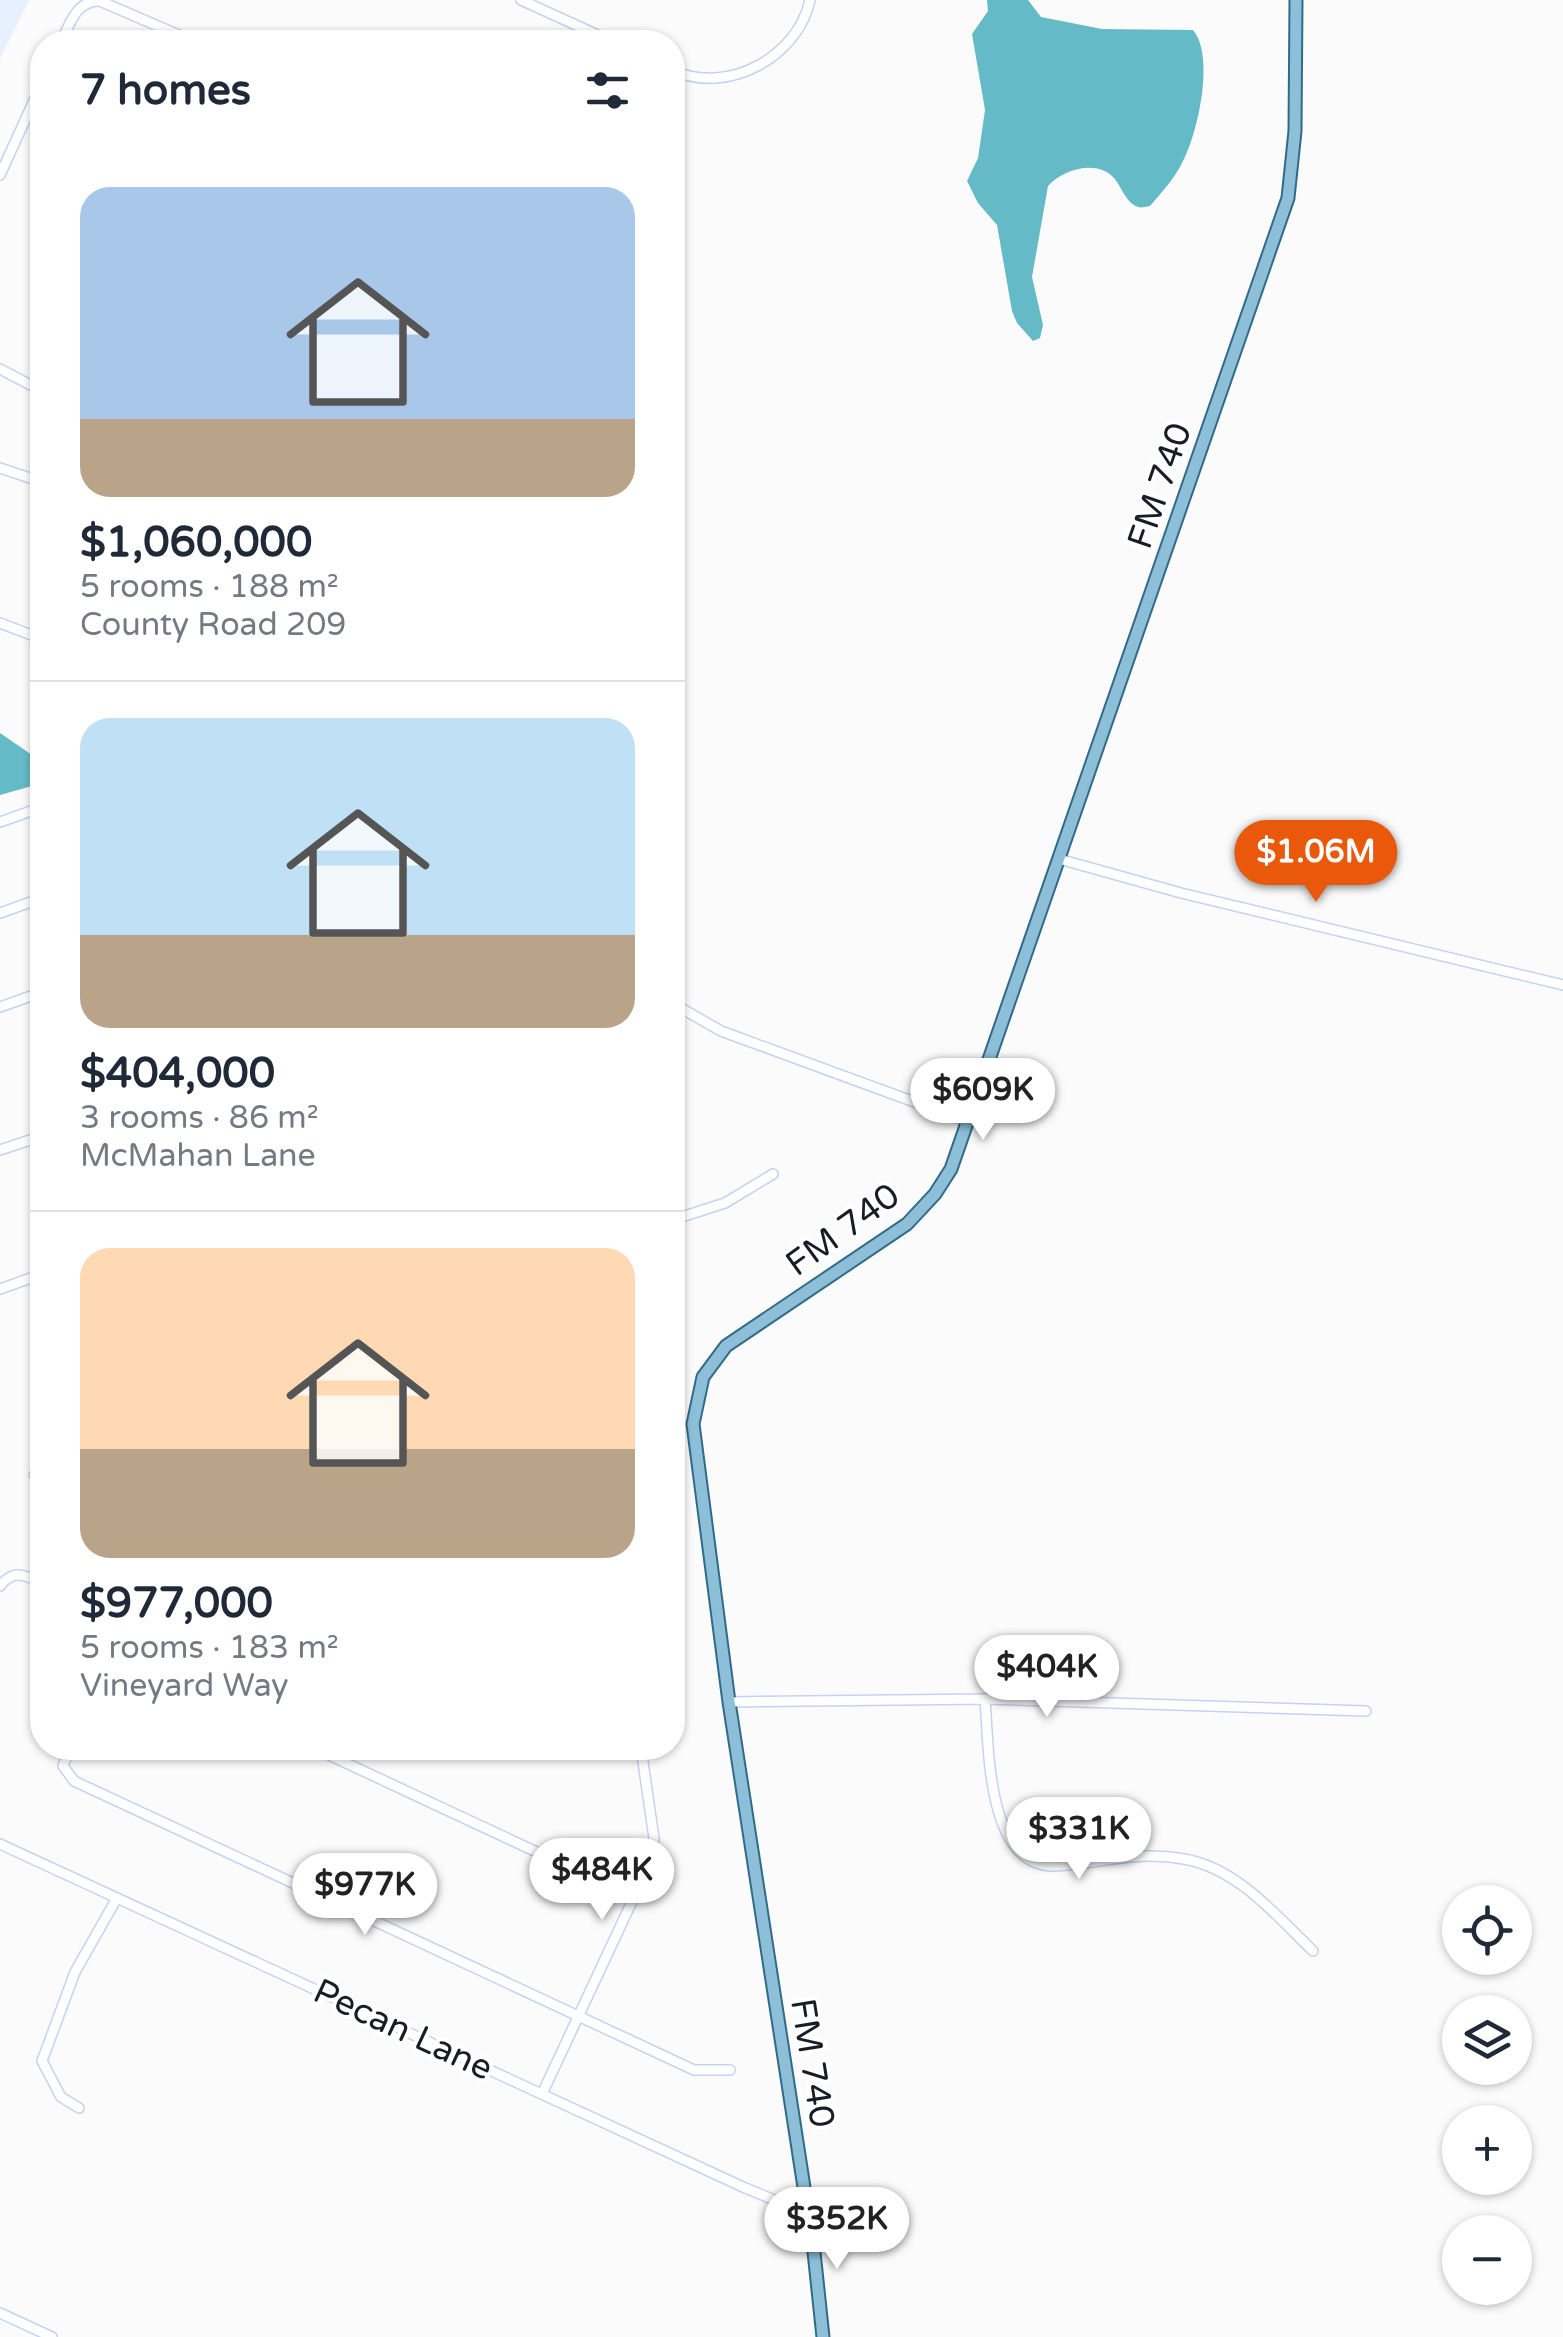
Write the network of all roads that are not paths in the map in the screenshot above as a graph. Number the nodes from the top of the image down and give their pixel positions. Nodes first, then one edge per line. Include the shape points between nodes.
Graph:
1 (521, 0) edge
2 (810, 0) edge
3 (1296, 0) edge
4 (67, 30) edge
5 (167, 30) edge
6 (586, 30) edge
7 (685, 76) edge
8 (30, 109) edge
9 (0, 174) edge
10 (0, 369) edge
11 (30, 384) edge
12 (0, 468) edge
13 (30, 478) edge
14 (0, 624) edge
15 (30, 635) edge
16 (30, 811) edge
17 (0, 822) edge
18 (1059, 860) junction
19 (30, 902) edge
20 (0, 913) edge
21 (1563, 985) edge
22 (30, 996) edge
23 (0, 1007) edge
24 (685, 1010) edge
25 (969, 1122) junction
26 (30, 1140) edge
27 (0, 1150) edge
28 (773, 1174) dead end
29 (685, 1216) edge
30 (30, 1278) edge
31 (0, 1288) edge
32 (30, 1578) edge
33 (0, 1586) edge
34 (985, 1699) junction
35 (729, 1702) junction
36 (1366, 1711) dead end
37 (66, 1760) edge
38 (340, 1760) edge
39 (643, 1760) edge
40 (0, 1844) edge
41 (118, 1898) junction
42 (636, 1898) junction
43 (1314, 1951) dead end
44 (578, 2016) junction
45 (730, 2070) dead end
46 (542, 2094) junction
47 (78, 2108) dead end
48 (808, 2214) junction
49 (0, 2313) edge
50 (52, 2337) edge
51 (823, 2337) edge

1 - 6 street
2 - 7 street via 807,16 770,60 743,72
3 - 18 main road, FM 740 / FM 740 via 1288,198
4 - 5 street via 91,0
8 - 9 street
10 - 11 street
12 - 13 street
14 - 15 street
16 - 17 street
18 - 21 street
18 - 25 main road, FM 740 / FM 740
19 - 20 street
22 - 23 street
24 - 25 street via 722,1031
25 - 35 main road, FM 740 / FM 740 via 935,1194 907,1224 743,1332 703,1377 694,1443
26 - 27 street
28 - 29 street via 725,1203
30 - 31 street
32 - 33 street via 10,1576
34 - 35 street
34 - 36 street
34 - 43 street via 1002,1827 1029,1860 1051,1866 1130,1855 1186,1859 1230,1877
35 - 48 main road, FM 740 / FM 740
37 - 44 street via 74,1782
38 - 42 street
39 - 42 street via 654,1838
40 - 41 street, Pecan Lane
41 - 46 street, Pecan Lane
41 - 47 street via 75,1972 42,2062 61,2097
42 - 44 street
44 - 45 street via 694,2070
44 - 46 street
46 - 48 street, Pecan Lane
48 - 51 main road, FM 740 / FM 740
49 - 50 street

